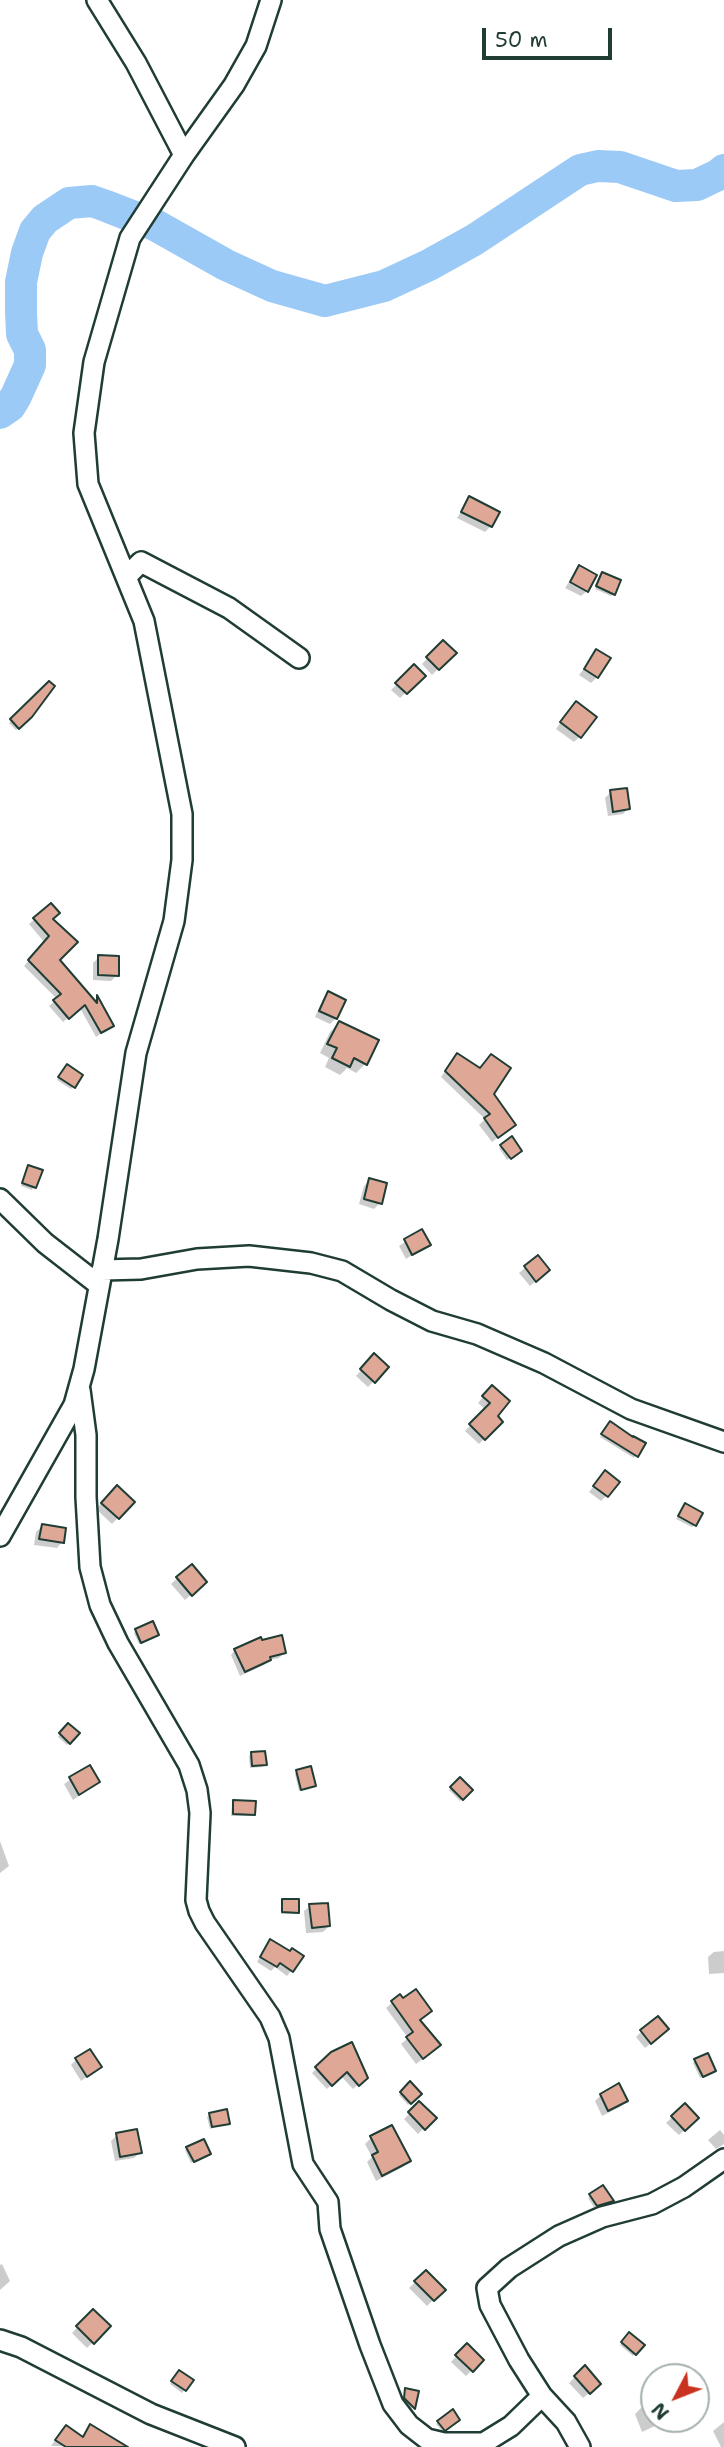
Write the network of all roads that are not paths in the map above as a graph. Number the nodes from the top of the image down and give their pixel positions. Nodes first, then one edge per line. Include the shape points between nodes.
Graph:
1 (97, 0) edge
2 (271, 0) edge
3 (184, 155) junction
4 (127, 576) junction
5 (299, 658) dead end
6 (0, 1199) edge
7 (101, 1278) junction
8 (80, 1385) junction
9 (724, 1442) edge
10 (0, 1536) edge
11 (724, 2159) edge
12 (0, 2340) edge
13 (542, 2396) junction
14 (481, 2445) edge
15 (235, 2447) edge
16 (580, 2447) edge

1 - 3 street
2 - 3 street via 256,46
3 - 4 street via 130,238 94,362 84,433 88,484
4 - 5 street via 141,562 229,608
4 - 7 street via 144,621 182,814 183,860 174,921 136,1054
6 - 7 street via 45,1243
7 - 8 street
7 - 9 street via 197,1259 249,1256 342,1270 432,1321 477,1334 631,1409
8 - 10 street via 74,1405
8 - 14 street via 90,1567 100,1605 118,1643 189,1765 197,1790 200,1911 279,2038 303,2164 328,2202 330,2229 393,2404 427,2440
11 - 13 street via 652,2204 602,2217 559,2236 492,2281 487,2288 490,2305
12 - 15 street via 151,2414
13 - 14 street via 512,2426
13 - 16 street via 566,2422

